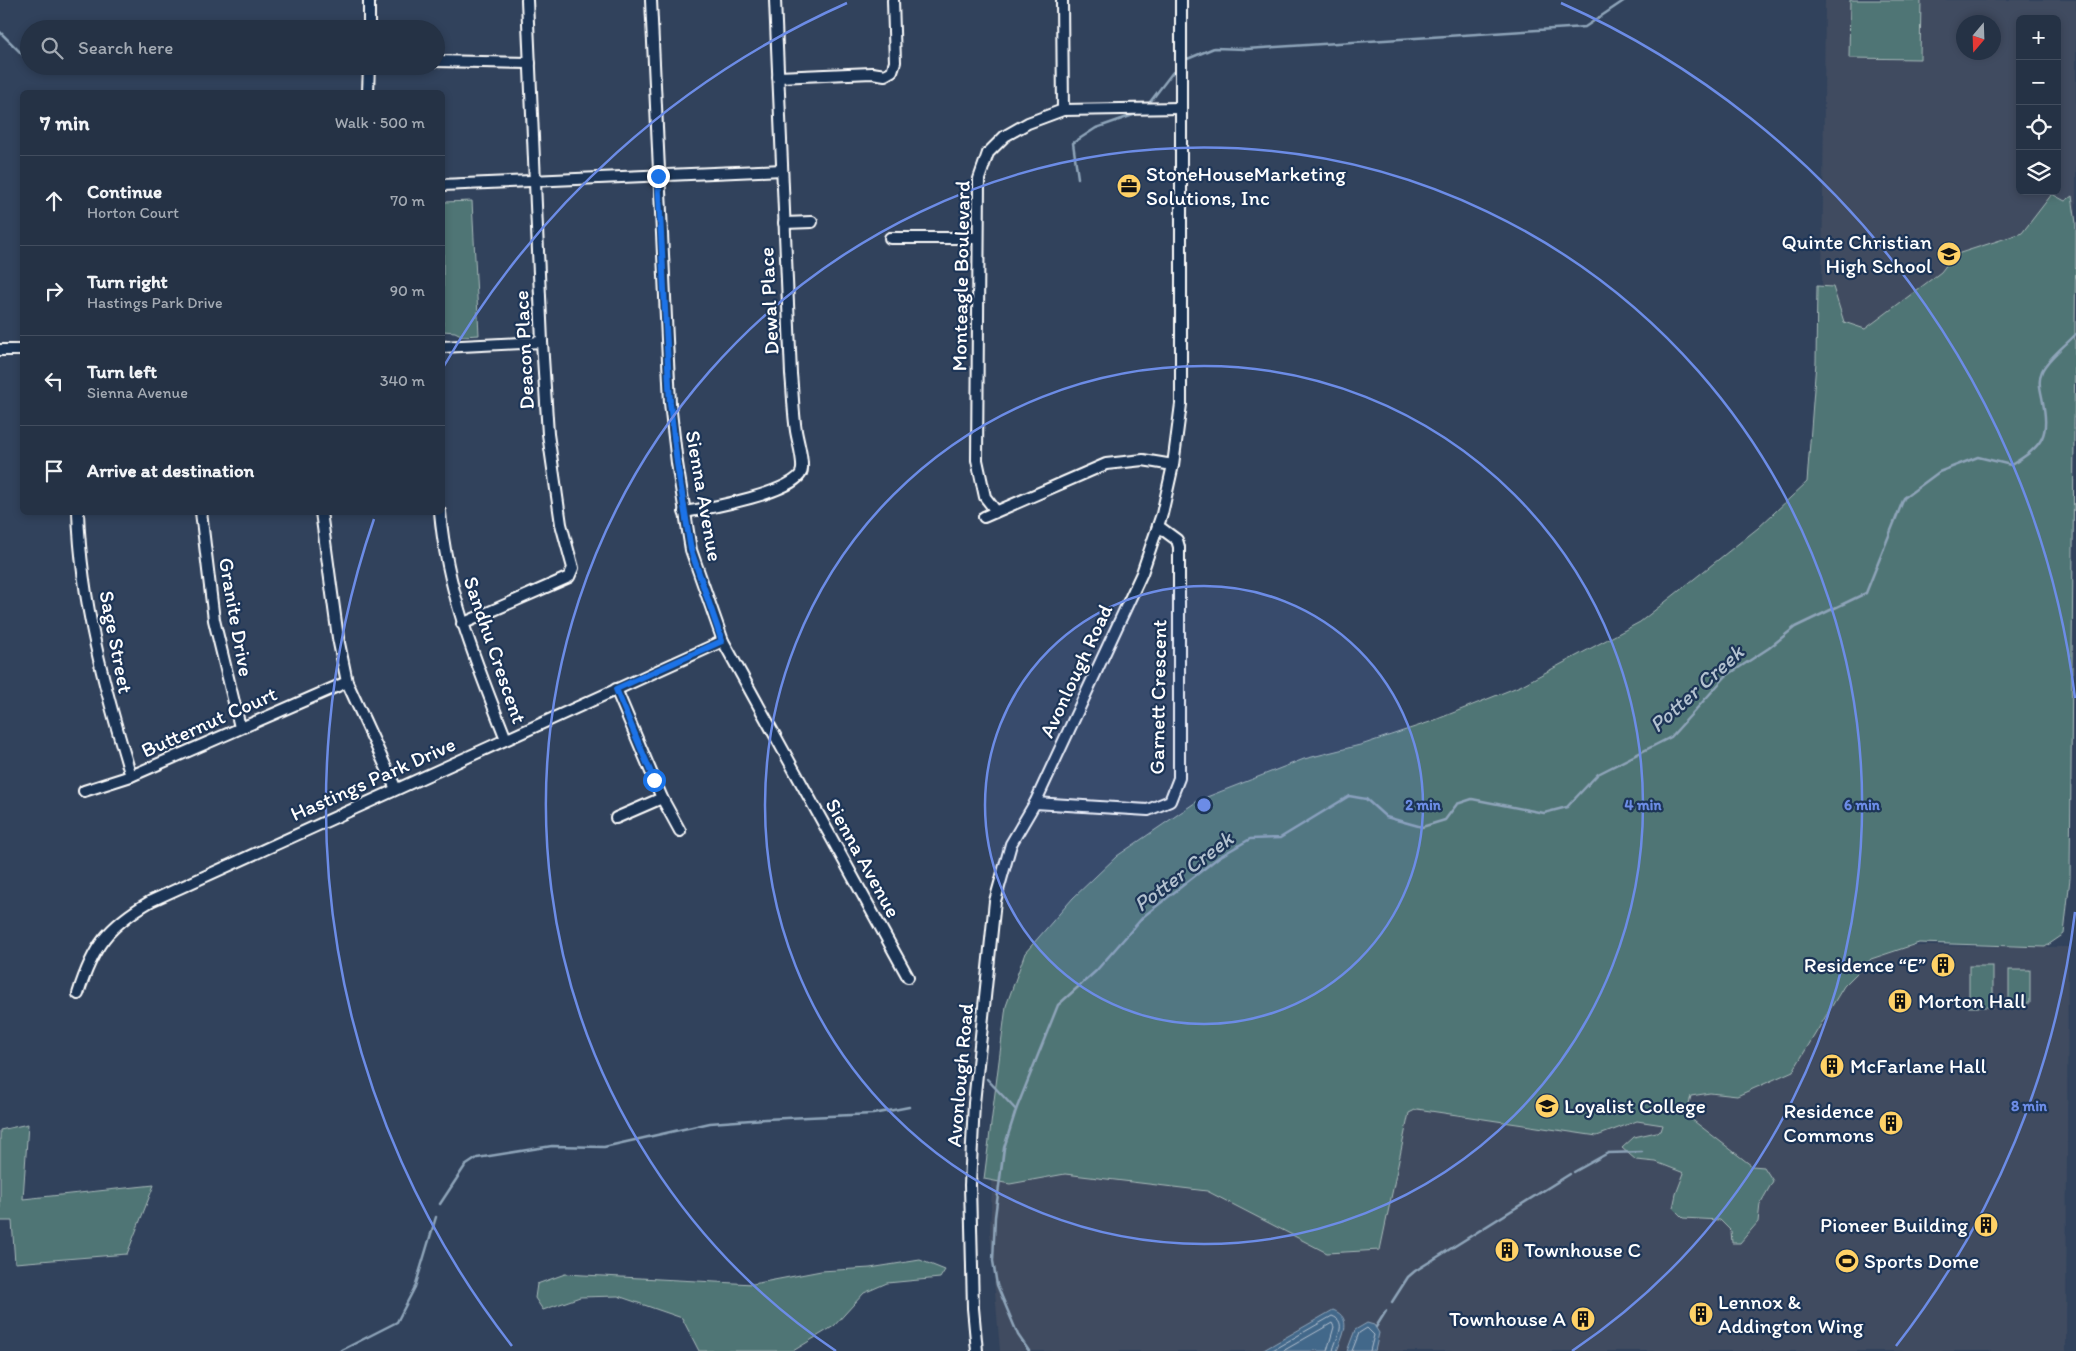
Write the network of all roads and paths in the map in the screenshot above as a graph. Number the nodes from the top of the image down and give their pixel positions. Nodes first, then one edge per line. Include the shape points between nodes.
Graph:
1 (369, 0) edge
2 (527, 0) edge
3 (651, 0) edge
4 (774, 0) edge
5 (893, 0) edge
6 (1062, 0) edge
7 (1181, 0) edge
8 (369, 20) edge
9 (445, 61) edge
10 (530, 63) junction
11 (369, 75) edge
12 (778, 78) junction
13 (368, 90) edge
14 (1180, 108) junction
15 (1062, 110) junction
16 (782, 170) junction
17 (658, 176) junction
18 (534, 182) junction
19 (445, 185) edge
20 (812, 222) dead end
21 (784, 223) junction
22 (890, 238) dead end
23 (978, 238) junction
24 (542, 342) junction
25 (445, 347) edge
26 (0, 350) edge
27 (20, 350) edge
28 (1173, 465) junction
29 (684, 512) junction
30 (996, 512) junction
31 (78, 515) edge
32 (201, 515) edge
33 (321, 515) edge
34 (440, 515) edge
35 (984, 517) dead end
36 (1158, 526) junction
37 (462, 624) junction
38 (722, 641) junction
39 (347, 682) junction
40 (616, 689) junction
41 (240, 728) junction
42 (506, 739) junction
43 (131, 776) junction
44 (396, 789) junction
45 (84, 791) dead end
46 (662, 798) junction
47 (1035, 803) junction
48 (616, 818) dead end
49 (680, 831) dead end
50 (908, 977) dead end
51 (78, 994) dead end
52 (977, 1351) edge

1 - 8 street
2 - 10 street, Deacon Place
3 - 17 street, Sienna Avenue
4 - 12 street, Dewal Place
5 - 12 street via 895,62 892,71 885,75
6 - 15 street
7 - 14 street, Avonlough Road
9 - 10 street
10 - 18 street, Deacon Place
11 - 13 street
12 - 16 street, Dewal Place
14 - 15 street, Monteagle Boulevard
14 - 28 street, Avonlough Road via 1181,404
15 - 23 street, Monteagle Boulevard via 1005,136 988,154 979,179
16 - 17 street
16 - 21 street, Dewal Place
17 - 18 street
17 - 29 street, Sienna Avenue via 670,403
18 - 19 street
18 - 24 street, Deacon Place
20 - 21 street
21 - 29 street, Dewal Place via 791,374 803,470 791,482 738,502
22 - 23 street
23 - 30 street, Monteagle Boulevard via 978,460 985,497
24 - 25 street
24 - 37 street, Deacon Place via 553,476 573,573 569,578
26 - 27 street
28 - 30 street via 1143,460 1106,464
28 - 36 street, Avonlough Road
29 - 38 street, Sienna Avenue via 691,550
30 - 35 street
31 - 43 street, Sage Street via 88,610 104,689
32 - 41 street, Granite Drive via 214,620
33 - 39 street
34 - 37 street, Sandhu Crescent via 447,563
36 - 47 street, Avonlough Road via 1142,572
36 - 47 street, Garnett Crescent via 1177,540 1179,547 1178,778 1170,801 1148,810
37 - 42 street, Sandhu Crescent
38 - 40 street, Hastings Park Drive
38 - 50 street, Sienna Avenue
39 - 41 street, Butternut Court
39 - 44 street
40 - 42 street, Hastings Park Drive
40 - 46 street
41 - 43 street, Butternut Court
42 - 44 street, Hastings Park Drive
43 - 45 street, Butternut Court
44 - 51 street, Hastings Park Drive via 128,914 108,932 92,956
46 - 48 street
46 - 49 street
47 - 52 street, Avonlough Road via 1011,844 996,901 975,1093 970,1185

